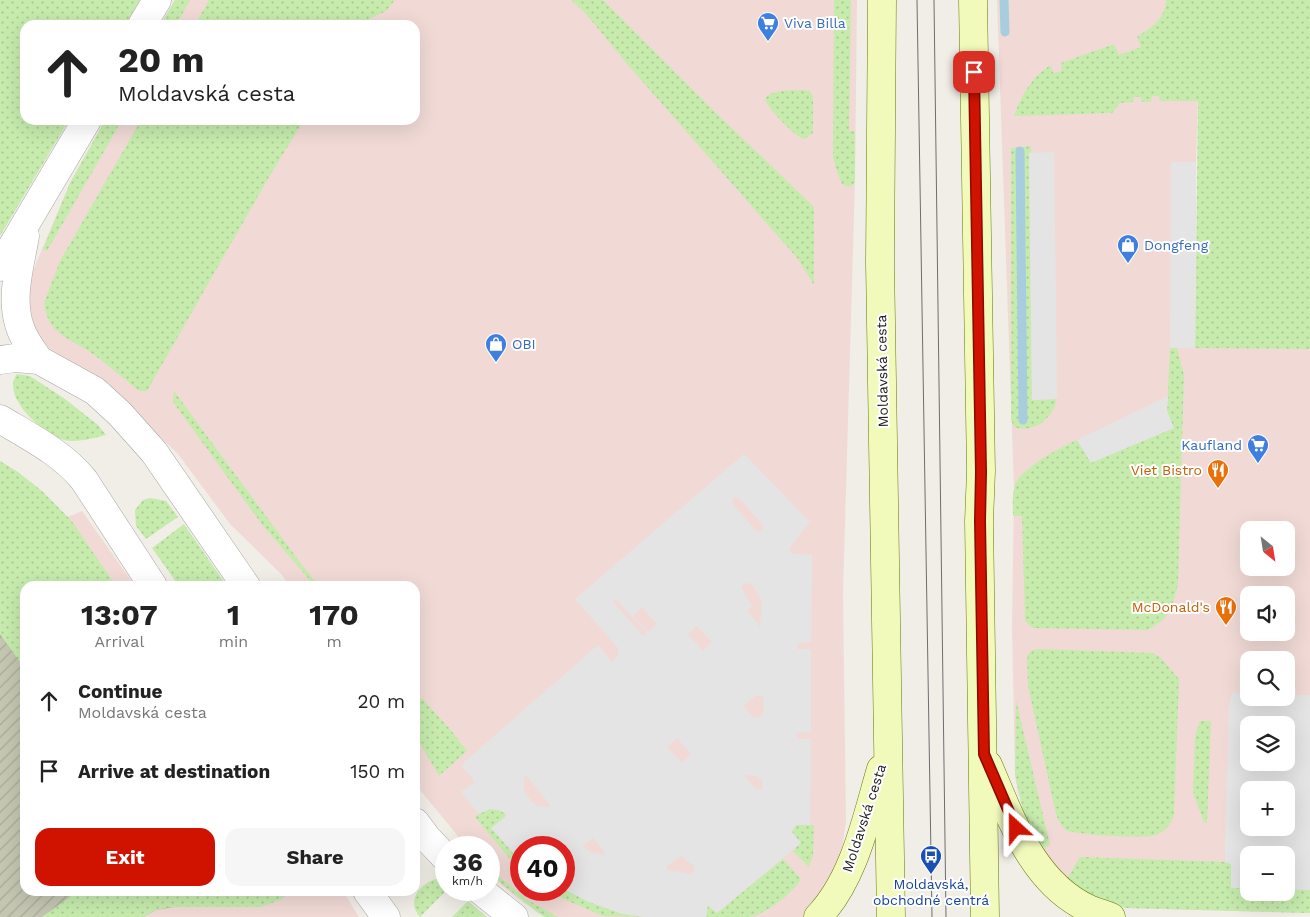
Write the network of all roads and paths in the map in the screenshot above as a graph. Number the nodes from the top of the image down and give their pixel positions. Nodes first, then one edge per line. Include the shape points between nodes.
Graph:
1 (157, 0) edge
2 (882, 0) edge
3 (973, 0) edge
4 (145, 20) edge
5 (84, 125) edge
6 (27, 223) junction
7 (0, 267) edge
8 (0, 360) edge
9 (39, 360) junction
10 (0, 419) edge
11 (150, 581) edge
12 (243, 581) edge
13 (889, 741) junction
14 (984, 754) junction
15 (420, 829) edge
16 (435, 846) edge
17 (371, 896) edge
18 (494, 901) edge
19 (386, 917) edge
20 (514, 917) edge
21 (818, 917) edge
22 (891, 917) edge
23 (985, 917) edge
24 (1111, 917) edge

1 - 4 street
2 - 13 street, Moldavská cesta via 880,262
3 - 14 street
5 - 6 street
6 - 7 street
6 - 9 street via 15,298 16,316 21,332
8 - 9 street
9 - 12 street via 95,392 137,432
10 - 11 street via 74,467
13 - 21 street, Moldavská cesta via 852,860 835,896
13 - 22 street, Moldavská cesta
14 - 23 street
14 - 24 street via 1016,828 1038,867 1069,896 1088,909
15 - 16 street
17 - 19 street
18 - 20 street

